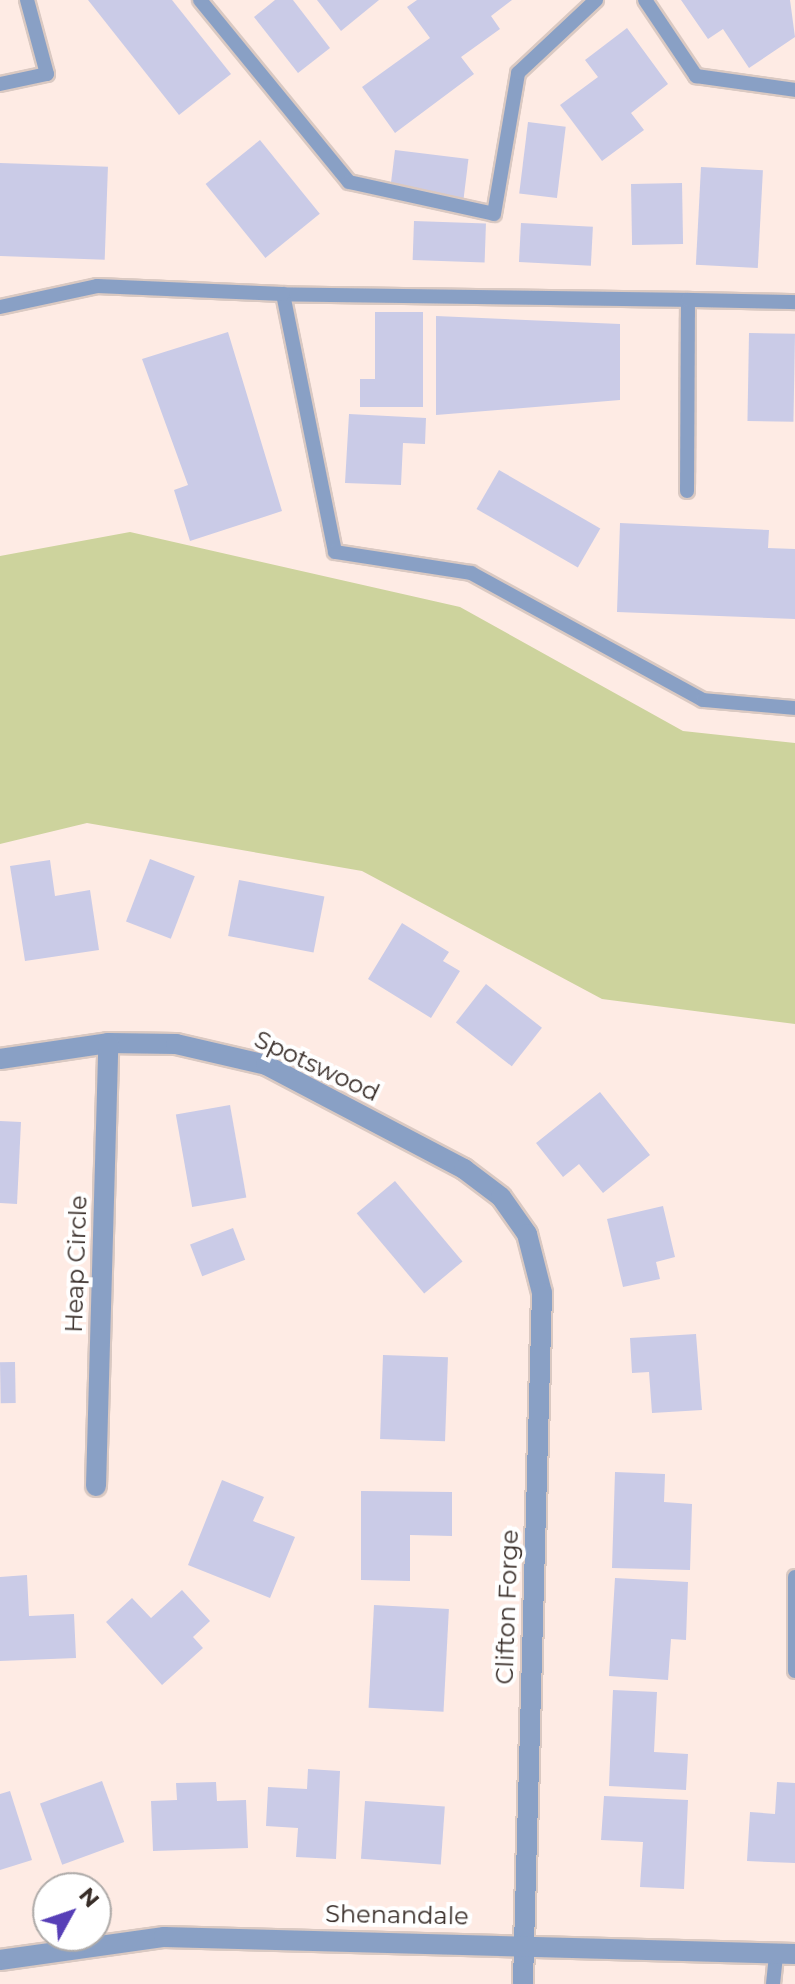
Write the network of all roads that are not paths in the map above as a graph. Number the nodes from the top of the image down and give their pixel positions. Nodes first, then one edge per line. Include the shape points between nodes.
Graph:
1 (27, 0) edge
2 (200, 0) edge
3 (596, 0) edge
4 (645, 0) edge
5 (0, 84) edge
6 (795, 90) edge
7 (283, 294) junction
8 (688, 300) junction
9 (795, 302) edge
10 (0, 307) edge
11 (687, 491) dead end
12 (795, 708) edge
13 (108, 1043) junction
14 (0, 1059) edge
15 (527, 1234) joint
16 (96, 1486) dead end
17 (795, 1577) edge
18 (795, 1671) edge
19 (524, 1944) junction
20 (785, 1954) edge
21 (0, 1960) edge
22 (523, 1984) edge
23 (773, 1984) edge

1 - 5 lane via 47,74
2 - 3 lane via 349,182 494,214 518,73
4 - 6 lane via 696,76
7 - 8 lane
7 - 10 lane via 97,286
7 - 12 lane via 335,552 471,573 703,700
8 - 9 lane
8 - 11 lane
13 - 14 street, Spotswood
13 - 15 street, Spotswood via 176,1044 266,1065 464,1169 501,1197
13 - 16 street, Heap Circle
15 - 19 street, Clifton Forge via 542,1293
17 - 18 lane
19 - 20 street, Shenandale
19 - 21 street, Shenandale via 118,1938
19 - 22 street, Clifton Forge
20 - 23 lane

